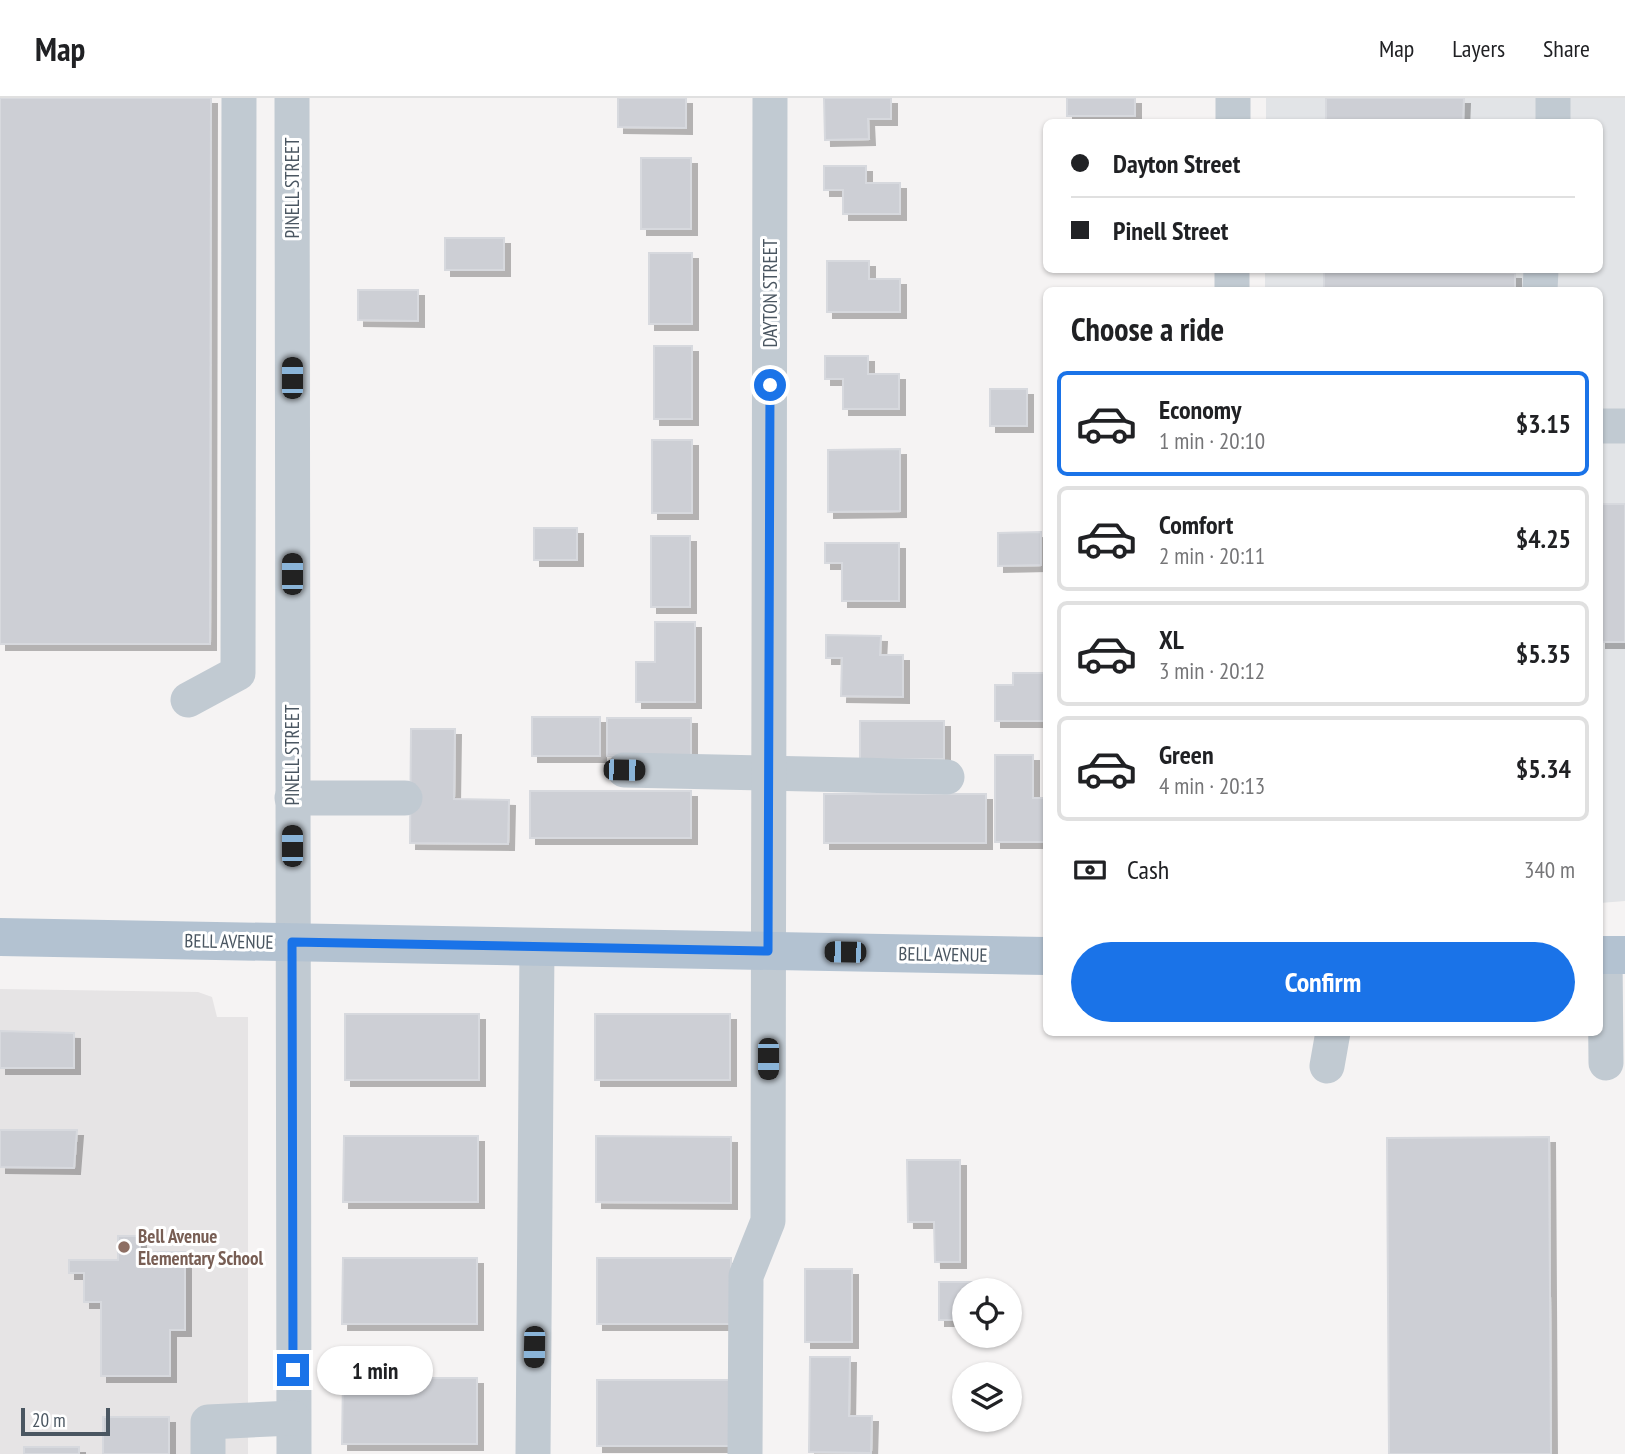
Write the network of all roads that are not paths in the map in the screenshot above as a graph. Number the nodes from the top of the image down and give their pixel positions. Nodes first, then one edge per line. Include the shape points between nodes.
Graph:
1 (239, 98) edge
2 (292, 98) edge
3 (770, 98) edge
4 (1233, 98) edge
5 (1553, 98) edge
6 (1233, 119) edge
7 (1553, 119) edge
8 (1603, 426) edge
9 (1625, 426) edge
10 (188, 700) dead end
11 (624, 770) dead end
12 (769, 772) junction
13 (947, 777) dead end
14 (292, 798) junction
15 (405, 798) dead end
16 (0, 937) edge
17 (292, 942) junction
18 (537, 946) junction
19 (768, 951) junction
20 (1610, 955) edge
21 (1043, 956) edge
22 (1332, 1036) edge
23 (1606, 1063) dead end
24 (1327, 1066) dead end
25 (293, 1418) junction
26 (208, 1454) edge
27 (294, 1454) edge
28 (533, 1454) edge
29 (745, 1454) edge

1 - 10 street via 238,673
2 - 14 street, PINELL STREET
3 - 12 street, DAYTON STREET
4 - 6 street
5 - 7 street
8 - 9 street
11 - 12 street
12 - 13 street
12 - 19 street, DAYTON STREET
14 - 15 street
14 - 17 street, PINELL STREET
16 - 17 main road, BELL AVENUE
17 - 18 main road, BELL AVENUE
17 - 25 street, PINELL STREET
18 - 19 main road, BELL AVENUE
18 - 28 street
19 - 21 main road, BELL AVENUE
19 - 29 street, DAYTON STREET via 768,1221 746,1276
20 - 23 street
22 - 24 street
25 - 26 street via 208,1422
25 - 27 street, PINELL STREET

